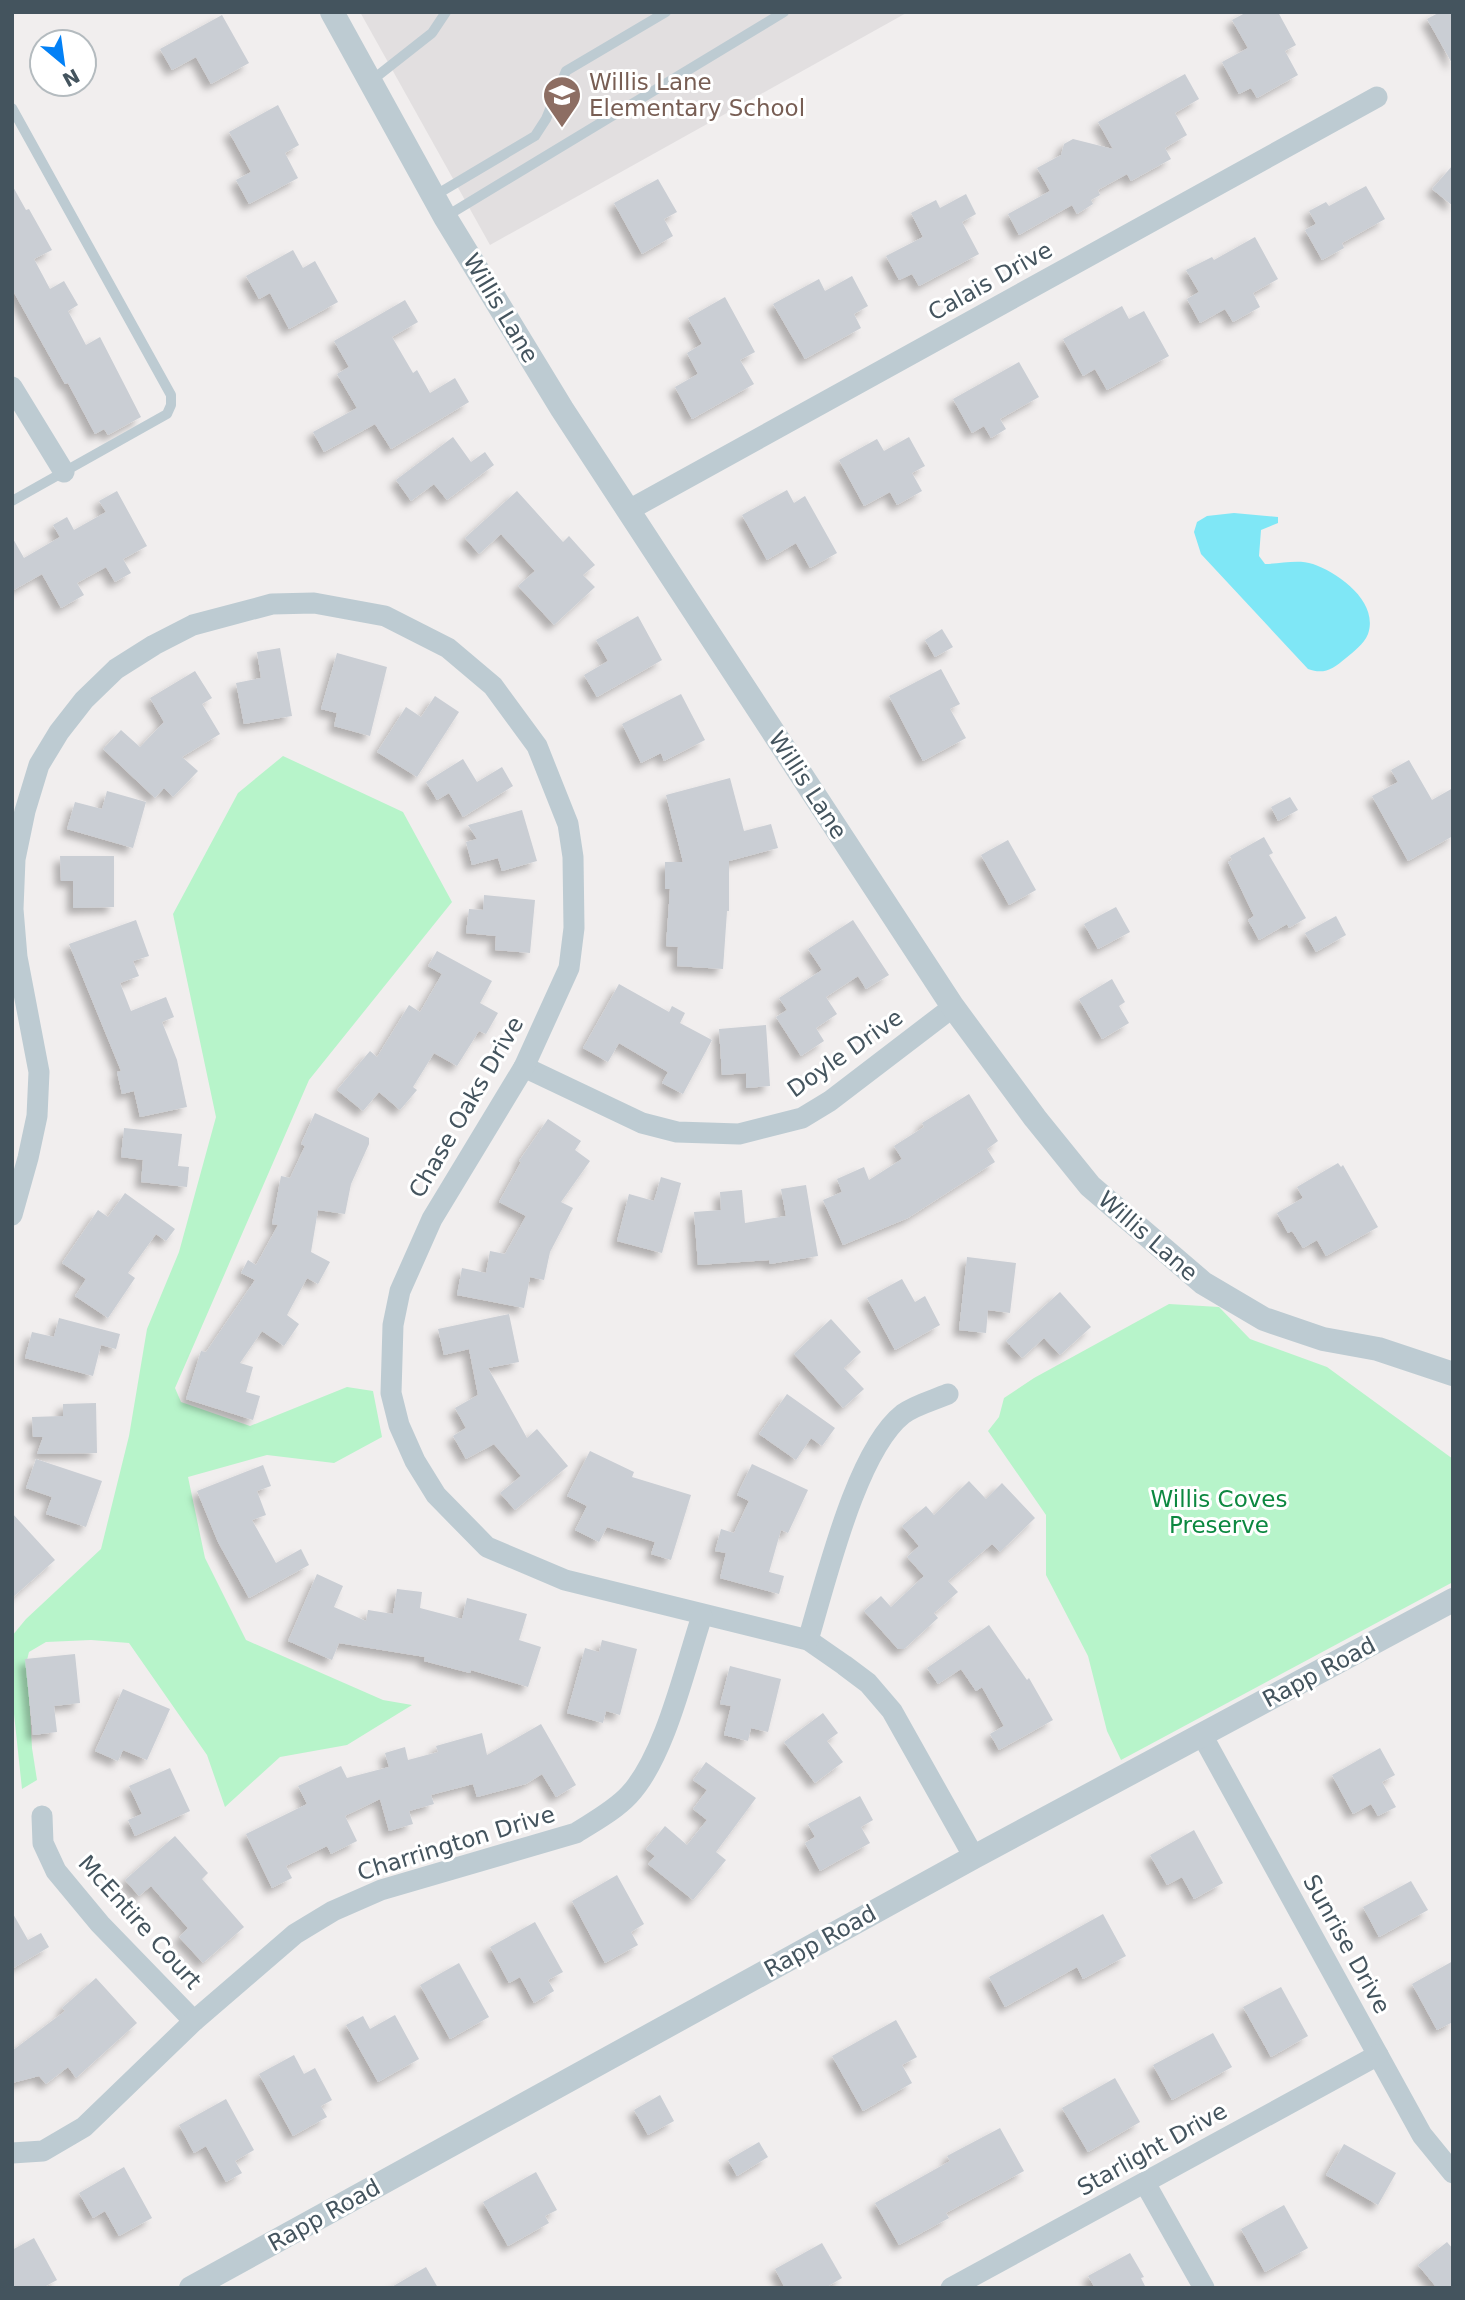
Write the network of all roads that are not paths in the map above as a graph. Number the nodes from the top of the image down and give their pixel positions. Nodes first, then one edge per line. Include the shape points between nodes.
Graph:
1 (332, 12) edge
2 (446, 12) edge
3 (666, 12) edge
4 (784, 12) edge
5 (371, 81) junction
6 (1377, 97) dead end
7 (12, 108) edge
8 (440, 207) junction
9 (12, 387) edge
10 (64, 472) junction
11 (12, 501) edge
12 (629, 510) junction
13 (953, 1007) junction
14 (524, 1067) junction
15 (12, 1215) edge
16 (1453, 1374) edge
17 (947, 1394) dead end
18 (1453, 1600) edge
19 (702, 1616) junction
20 (808, 1640) junction
21 (1202, 1735) junction
22 (42, 1816) dead end
23 (974, 1857) junction
24 (194, 2021) junction
25 (1378, 2055) junction
26 (12, 2153) edge
27 (1453, 2173) edge
28 (1145, 2183) junction
29 (191, 2288) edge
30 (951, 2288) edge
31 (1204, 2288) edge

1 - 5 street, Willis Lane
2 - 5 lane via 432,33
3 - 8 lane via 566,71 535,136
4 - 8 lane
5 - 8 street, Willis Lane
6 - 12 street, Calais Drive
7 - 10 lane via 171,395 167,414
8 - 12 street, Willis Lane
9 - 10 street
10 - 11 lane
12 - 13 street, Willis Lane
13 - 14 street, Doyle Drive via 821,1107 802,1118 739,1134 677,1132 642,1123
13 - 16 street, Willis Lane via 1090,1186 1203,1283 1265,1319
14 - 15 street, Chase Oaks Drive via 569,968 574,928 573,857 568,824 537,746 493,686 448,648 385,616 314,603 272,604 193,625 116,669 84,700 39,765 15,859 13,909 17,957 39,1072 37,1116
14 - 19 street, Chase Oaks Drive via 432,1219 400,1291 393,1325 391,1393 399,1425 436,1495 487,1546 565,1580
17 - 20 street via 904,1413 878,1441 850,1503
18 - 21 street, Rapp Road
19 - 20 street, Chase Oaks Drive
19 - 24 street, Charrington Drive via 658,1751 629,1796 576,1833 381,1890 333,1911 295,1934
20 - 23 street, Chase Oaks Drive via 868,1683 892,1712
21 - 23 street, Rapp Road
21 - 25 street, Sunrise Drive
22 - 24 street, McEntire Court via 43,1843 56,1871 100,1924
23 - 29 street, Rapp Road
24 - 26 street, Charrington Drive via 84,2127 43,2151
25 - 27 street, Sunrise Drive via 1422,2135
25 - 28 street, Starlight Drive
28 - 30 street, Starlight Drive
28 - 31 street

